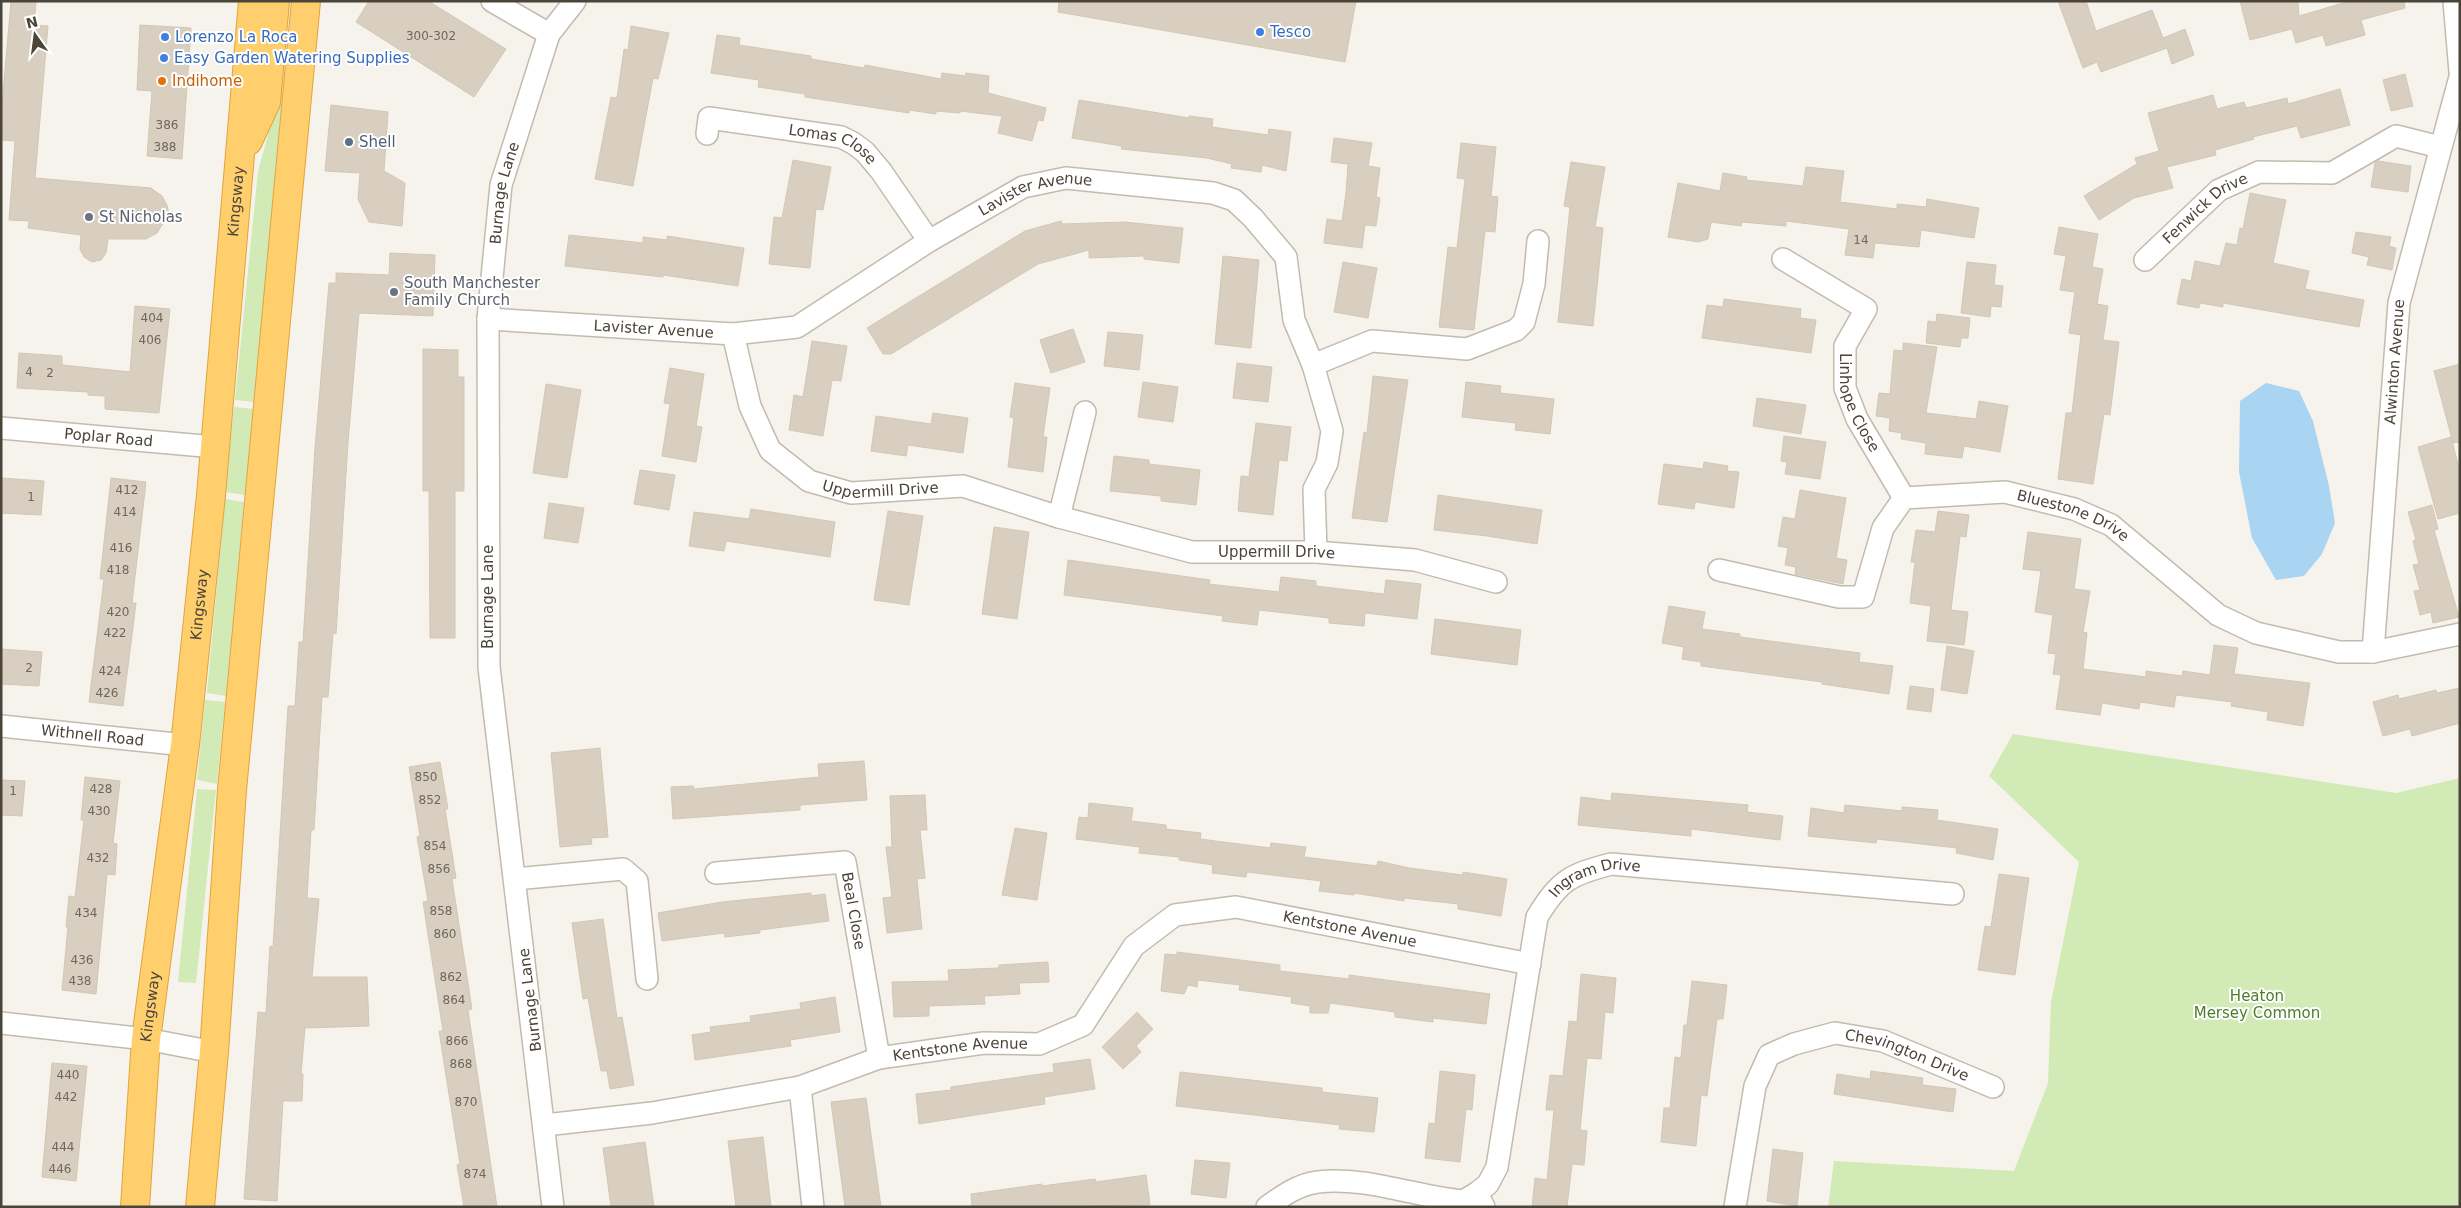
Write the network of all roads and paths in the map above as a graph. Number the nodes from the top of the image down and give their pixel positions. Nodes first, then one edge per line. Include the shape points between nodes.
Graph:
1 (253, 1) edge
2 (275, 1) edge
3 (306, 1) edge
4 (492, 1) edge
5 (575, 1) edge
6 (2454, 1) edge
7 (549, 34) junction
8 (271, 49) junction
9 (301, 51) junction
10 (2460, 72) edge
11 (2460, 77) edge
12 (708, 134) dead end
13 (2440, 147) junction
14 (240, 160) junction
15 (929, 241) junction
16 (1538, 241) dead end
17 (1783, 259) dead end
18 (2146, 260) dead end
19 (488, 319) junction
20 (733, 334) junction
21 (1313, 365) junction
22 (1085, 412) dead end
23 (1, 428) edge
24 (215, 447) junction
25 (1904, 498) junction
26 (1059, 517) junction
27 (1316, 552) junction
28 (1719, 570) dead end
29 (1496, 582) dead end
30 (2460, 634) edge
31 (2373, 652) junction
32 (1, 726) edge
33 (185, 745) junction
34 (716, 873) dead end
35 (515, 879) junction
36 (1953, 894) dead end
37 (1530, 964) junction
38 (647, 979) dead end
39 (1, 1023) edge
40 (146, 1039) junction
41 (214, 1052) junction
42 (878, 1058) junction
43 (800, 1087) junction
44 (1993, 1087) dead end
45 (545, 1125) junction
46 (1480, 1200) edge
47 (135, 1207) edge
48 (200, 1207) edge
49 (553, 1207) edge
50 (813, 1207) edge
51 (1267, 1207) edge
52 (1735, 1207) edge

1 - 14 highway, Kingsway
2 - 8 highway
3 - 9 highway
4 - 7 street
5 - 7 street, Burnage Lane
6 - 10 street
7 - 19 street, Burnage Lane via 501,185
8 - 9 highway
8 - 14 highway via 266,102
9 - 41 highway via 232,790
11 - 13 street, Alwinton Avenue
12 - 15 street, Lomas Close via 709,118 841,137 865,152
13 - 18 street, Fenwick Drive via 2396,136 2332,172 2259,172 2219,190
13 - 31 street, Alwinton Avenue via 2399,303
14 - 24 highway, Kingsway
15 - 20 street, Lavister Avenue via 797,327
15 - 21 street, Lavister Avenue via 1023,187 1066,178 1212,193 1234,200 1286,257 1294,320
16 - 21 street via 1534,284 1524,322 1516,330 1467,348 1372,341
17 - 25 street, Linhope Close via 1866,309 1845,346 1845,388 1857,419
19 - 20 street, Lavister Avenue
19 - 35 street, Burnage Lane via 488,667
20 - 26 street, Uppermill Drive via 750,406 770,450 810,481 851,493 963,486
21 - 27 street, Lavister Avenue via 1332,431 1327,463 1314,489
22 - 26 street
23 - 24 street, Poplar Road
24 - 33 highway, Kingsway
25 - 28 street via 1883,528 1863,597 1839,597
25 - 31 street, Bluestone Drive via 2005,492 2074,509 2111,524 2218,614 2256,633 2339,652
26 - 27 street, Uppermill Drive via 1192,552
27 - 29 street, Uppermill Drive via 1415,560
30 - 31 street, Bluestone Drive
32 - 33 street, Withnell Road
33 - 40 highway, Kingsway
34 - 42 street, Beal Close via 845,862
35 - 38 street via 623,869 637,881
35 - 45 street, Burnage Lane
36 - 37 street, Ingram Drive via 1611,864 1577,873 1552,892 1538,917
37 - 42 street, Kentstone Avenue via 1236,907 1175,915 1134,946 1083,1025 1039,1044 984,1043
37 - 46 street, Ingram Drive via 1497,1166
39 - 40 street
40 - 41 street
40 - 47 highway, Kingsway
41 - 48 highway
42 - 43 street, Kentstone Avenue
43 - 45 street, Kentstone Avenue via 652,1113
43 - 50 street
44 - 52 street, Chevington Drive via 1883,1040 1835,1034 1794,1044 1769,1055 1755,1086
45 - 49 street, Burnage Lane
46 - 51 street via 1354,1182 1318,1182 1291,1190

